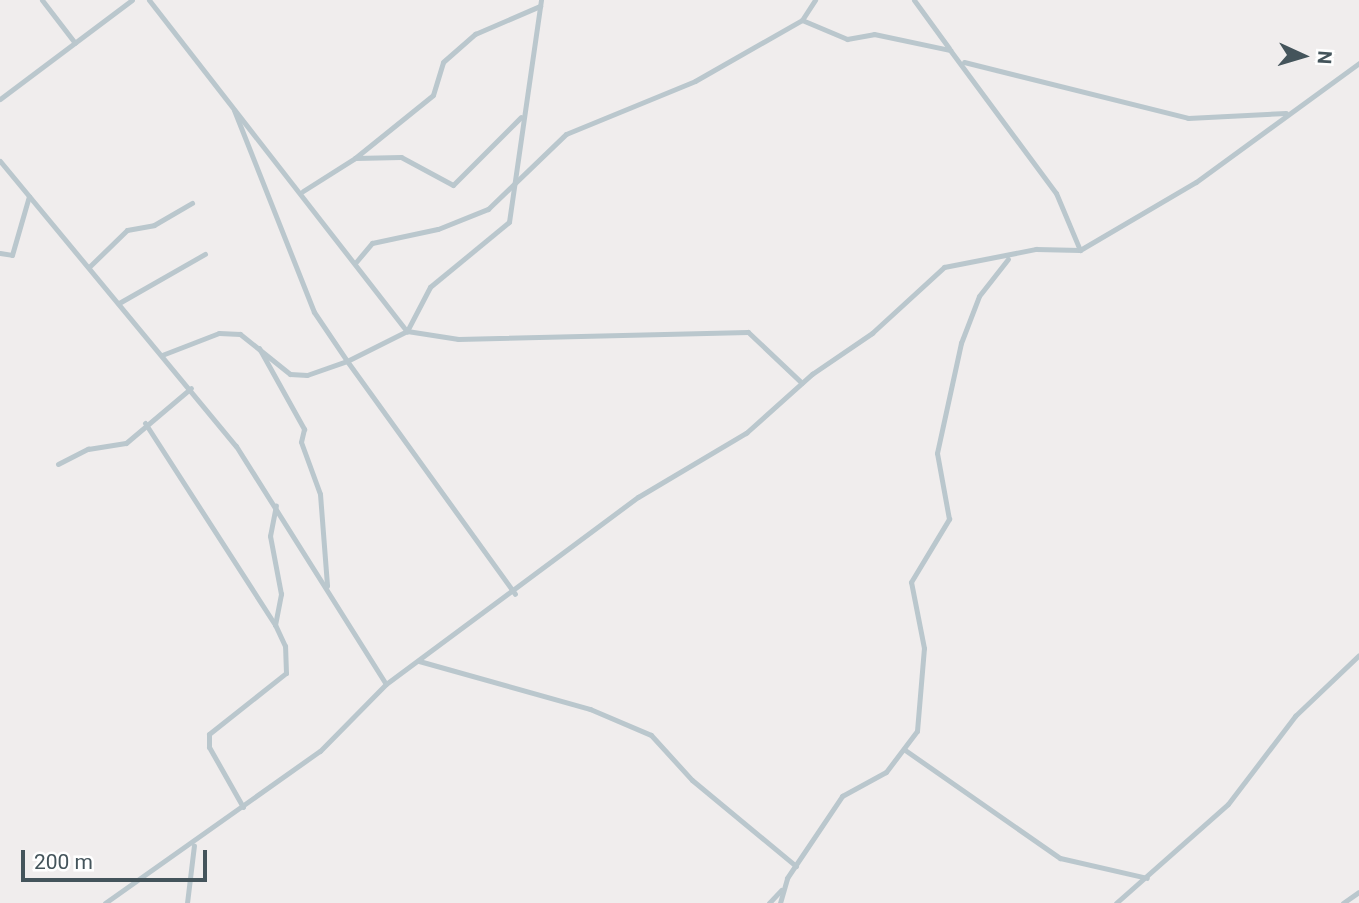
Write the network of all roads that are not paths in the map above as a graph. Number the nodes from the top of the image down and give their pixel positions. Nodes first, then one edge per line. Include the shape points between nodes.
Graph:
1 (42, 0) edge
2 (132, 0) edge
3 (149, 0) edge
4 (815, 0) edge
5 (914, 0) edge
6 (540, 3) edge
7 (802, 19) junction
8 (75, 43) junction
9 (950, 50) junction
10 (964, 62) junction
11 (1359, 63) edge
12 (0, 99) edge
13 (231, 102) junction
14 (1287, 113) junction
15 (522, 116) junction
16 (355, 158) junction
17 (0, 161) edge
18 (513, 187) junction
19 (303, 191) junction
20 (29, 196) junction
21 (192, 203) dead end
22 (1080, 250) junction
23 (0, 253) edge
24 (205, 254) dead end
25 (1008, 259) junction
26 (356, 262) junction
27 (89, 267) junction
28 (119, 303) junction
29 (407, 331) junction
30 (259, 348) junction
31 (162, 355) junction
32 (347, 361) junction
33 (802, 383) junction
34 (191, 388) junction
35 (145, 422) junction
36 (58, 464) dead end
37 (276, 506) junction
38 (328, 589) junction
39 (515, 594) junction
40 (275, 625) junction
41 (1359, 656) edge
42 (419, 661) junction
43 (386, 684) junction
44 (905, 750) junction
45 (243, 807) junction
46 (194, 845) junction
47 (796, 866) junction
48 (1147, 878) junction
49 (781, 890) junction
50 (1359, 892) edge
51 (105, 903) edge
52 (187, 903) edge
53 (769, 903) edge
54 (780, 903) edge
55 (1116, 903) edge
56 (1343, 903) edge

1 - 8 street
2 - 8 street
3 - 13 street
4 - 7 street
5 - 9 street
6 - 15 street
6 - 16 street via 475,34 443,62 433,94
7 - 9 street via 847,38 874,34
7 - 18 street via 695,81 566,134
8 - 12 street
9 - 10 street
10 - 14 street via 1139,110 1188,118
10 - 22 street via 1056,193
11 - 14 street
13 - 19 street
13 - 32 street via 314,312
14 - 22 street via 1196,182
15 - 16 street via 453,185 401,157
15 - 18 street
16 - 19 street
17 - 20 street
18 - 26 street via 488,209 438,229 372,243
18 - 29 street via 509,222 430,287
19 - 26 street
20 - 23 street via 12,255
20 - 27 street
21 - 27 street via 153,225 127,230
22 - 25 street via 1036,249
24 - 28 street
25 - 33 street via 944,267 872,334
25 - 44 street via 979,296 961,343 937,453 949,519 911,582 924,659 921,720
26 - 29 street
27 - 28 street
28 - 31 street
29 - 32 street
29 - 33 street via 458,339 748,332
30 - 31 street via 240,334 219,333
30 - 32 street via 290,374
30 - 38 street via 304,429 301,442 320,494
31 - 34 street
32 - 39 street
33 - 39 street via 746,433 638,497
34 - 35 street
34 - 37 street
35 - 36 street via 126,443 88,449
35 - 40 street
37 - 38 street
37 - 40 street via 270,536 281,594
38 - 43 street
39 - 42 street
40 - 45 street via 285,646 280,683 209,734 209,747
41 - 48 street via 1295,716 1228,804
42 - 43 street
42 - 47 street via 590,709 651,735 692,780
43 - 45 street via 328,745
44 - 47 street via 886,772 842,796
44 - 48 street via 1060,858
45 - 46 street
46 - 51 street
46 - 52 street
47 - 49 street
48 - 55 street
49 - 53 street
49 - 54 street
50 - 56 street

